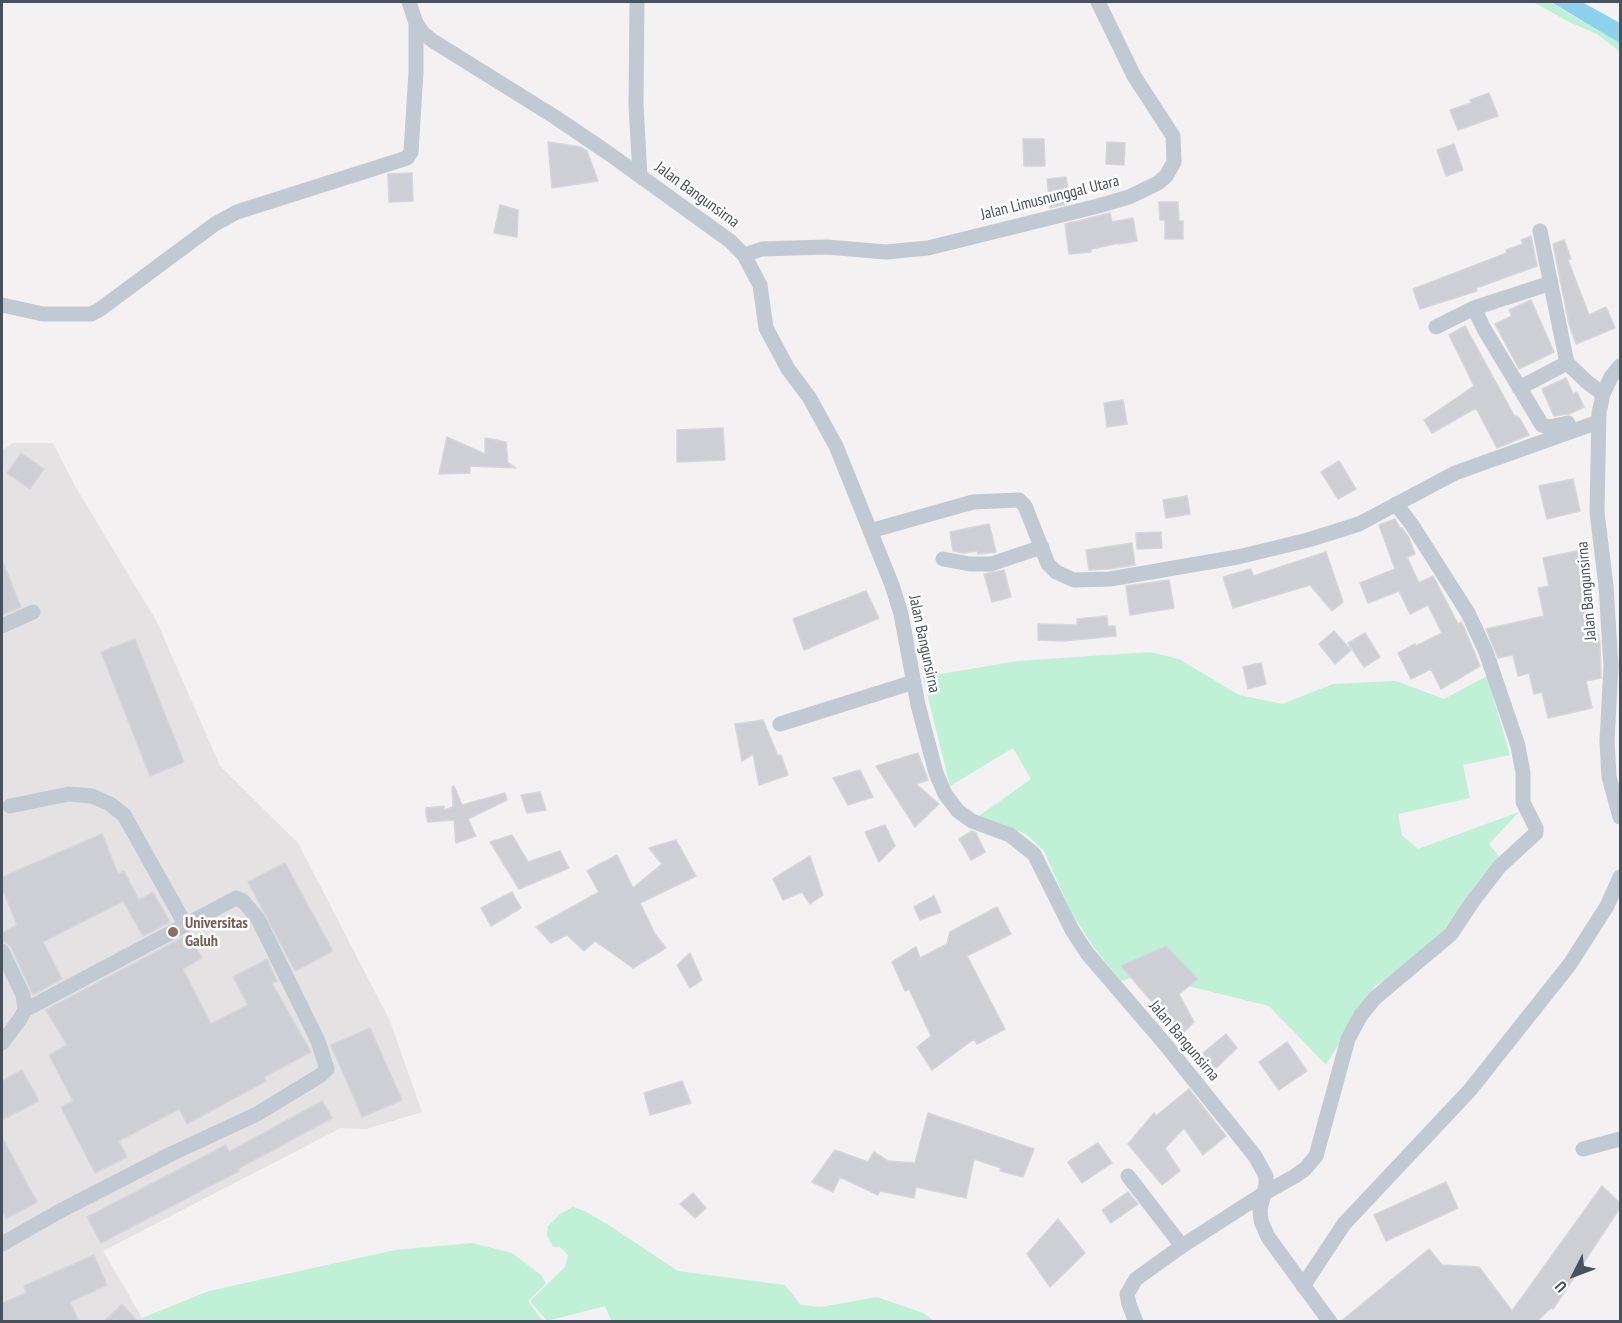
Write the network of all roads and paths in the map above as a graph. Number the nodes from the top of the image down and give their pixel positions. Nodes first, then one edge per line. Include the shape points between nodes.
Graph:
1 (409, 2) edge
2 (637, 2) edge
3 (1098, 2) edge
4 (416, 23) junction
5 (640, 176) junction
6 (1540, 231) dead end
7 (744, 255) junction
8 (1551, 283) junction
9 (2, 305) edge
10 (1474, 308) junction
11 (1436, 327) dead end
12 (1567, 363) junction
13 (1620, 366) edge
14 (1519, 388) junction
15 (1603, 394) junction
16 (1598, 417) junction
17 (1396, 504) junction
18 (870, 531) junction
19 (1042, 547) junction
20 (942, 559) dead end
21 (33, 612) dead end
22 (2, 626) edge
23 (914, 682) junction
24 (780, 724) dead end
25 (10, 806) dead end
26 (1620, 817) edge
27 (1620, 877) edge
28 (185, 924) junction
29 (2, 951) edge
30 (25, 1010) junction
31 (2, 1043) edge
32 (1620, 1139) edge
33 (1583, 1149) dead end
34 (1128, 1176) dead end
35 (1263, 1194) junction
36 (2, 1244) edge
37 (1182, 1246) junction
38 (1303, 1286) junction
39 (1136, 1322) edge
40 (1330, 1322) edge

1 - 4 street, Jalan Bangunsirna
2 - 5 street
3 - 7 street, Jalan Limusnunggal Utara via 1134,76 1173,136 1174,162 1158,183 1098,206 928,248 886,252 827,247 762,249
4 - 5 street, Jalan Bangunsirna via 433,41
4 - 9 street via 411,152 407,158 232,215 91,314 35,312
5 - 7 street, Jalan Bangunsirna
6 - 8 street
7 - 18 street, Jalan Bangunsirna via 760,285 766,328 826,428
8 - 10 street
8 - 12 street
10 - 11 street
10 - 14 street
12 - 14 street
12 - 15 street
13 - 15 street, Jalan Bangunsirna
14 - 16 street via 1542,425 1558,427
15 - 16 street, Jalan Bangunsirna
16 - 17 street via 1455,473
16 - 26 street, Jalan Bangunsirna via 1598,512 1611,666 1607,741 1609,777
17 - 19 street via 1359,524 1308,540 1238,557 1110,579 1066,578 1051,567
17 - 35 street via 1468,613 1486,652 1518,746 1523,802 1536,833 1500,866 1451,934 1361,1014 1348,1039 1316,1156 1305,1169
18 - 19 street via 973,502 1016,499 1025,506
18 - 23 street, Jalan Bangunsirna via 902,614
19 - 20 street via 991,564
21 - 22 street
23 - 24 street
23 - 35 street, Jalan Bangunsirna via 936,773 945,794 972,821 1010,835 1034,854 1087,953 1259,1161 1266,1176
25 - 28 street via 69,794 92,796 110,804 124,815
27 - 38 street via 1570,964 1470,1090 1344,1224
28 - 30 street
28 - 36 street via 236,898 243,901 258,919 318,1041 327,1069 257,1114 161,1159
29 - 30 street via 23,995
30 - 31 street
32 - 33 street
34 - 37 street
35 - 37 street
35 - 38 street, Jalan Bangunsirna via 1260,1210 1264,1229
37 - 39 street via 1136,1279 1127,1294
38 - 40 street, Jalan Bangunsirna

